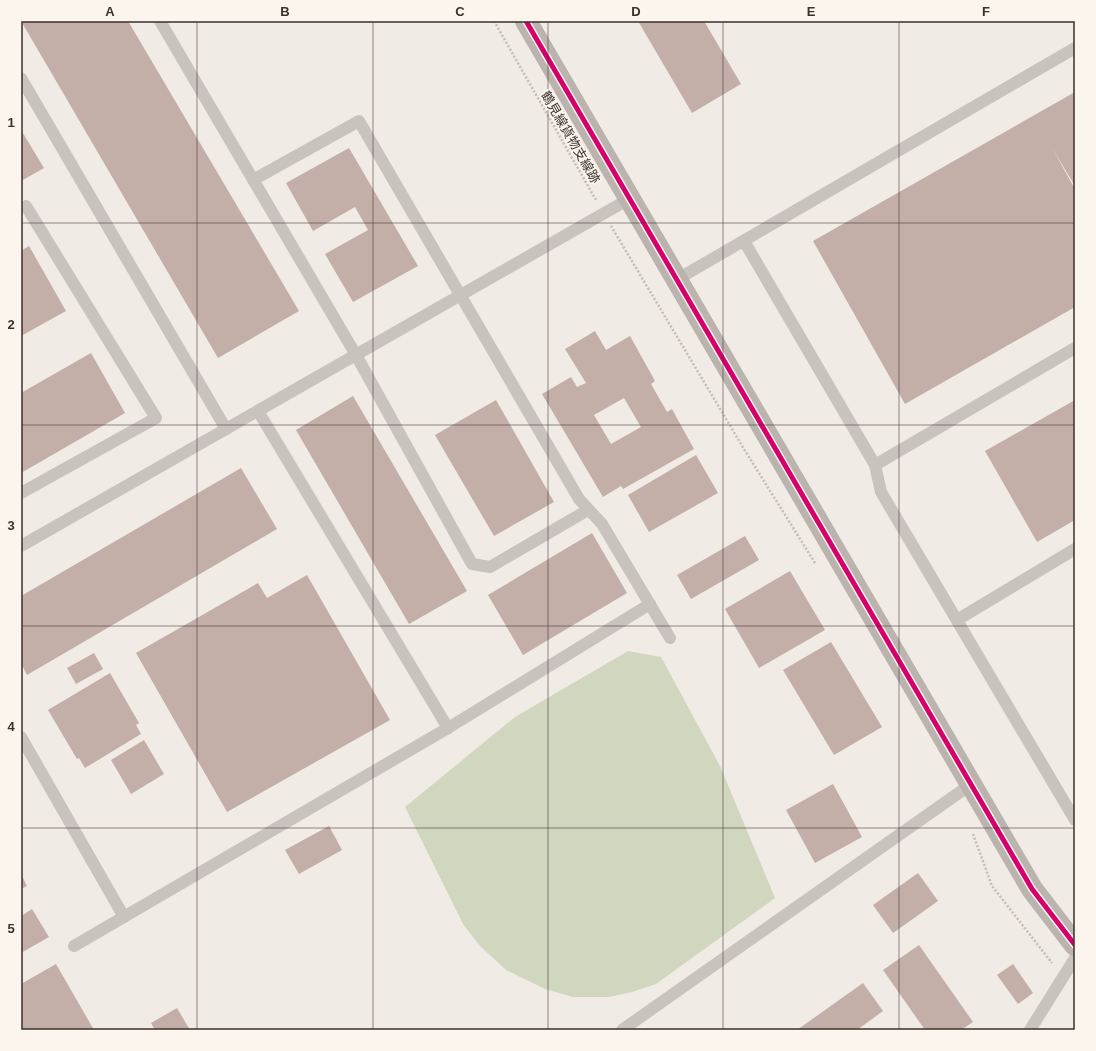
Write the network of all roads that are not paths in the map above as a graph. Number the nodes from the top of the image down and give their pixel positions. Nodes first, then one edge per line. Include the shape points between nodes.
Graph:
1 (160, 21) edge
2 (526, 21) edge
3 (1075, 48) edge
4 (21, 78) edge
5 (253, 180) junction
6 (629, 199) junction
7 (26, 206) dead end
8 (744, 241) junction
9 (676, 280) junction
10 (461, 295) junction
11 (1075, 348) edge
12 (356, 355) junction
13 (258, 411) junction
14 (226, 429) junction
15 (875, 465) junction
16 (21, 493) edge
17 (588, 510) junction
18 (21, 546) edge
19 (1075, 549) edge
20 (650, 604) junction
21 (957, 620) junction
22 (670, 638) dead end
23 (448, 728) junction
24 (21, 737) edge
25 (970, 785) junction
26 (1075, 820) edge
27 (124, 917) junction
28 (1075, 945) edge
29 (74, 946) dead end
30 (1075, 958) edge
31 (622, 1030) edge
32 (1030, 1030) edge

1 - 5 lane
2 - 6 street
3 - 8 lane
4 - 14 lane
5 - 10 lane via 359,121
5 - 12 lane
6 - 9 street
6 - 10 lane
7 - 16 lane via 156,418
8 - 9 lane
8 - 15 lane
9 - 25 street
10 - 12 lane
10 - 17 lane via 579,499
11 - 15 lane
12 - 13 lane
12 - 17 lane via 472,564 490,567
13 - 14 lane
13 - 23 lane
14 - 18 lane
15 - 21 lane via 881,492
17 - 20 lane via 602,524
19 - 21 lane
20 - 22 lane
20 - 23 lane
21 - 26 lane
23 - 27 lane
24 - 27 lane
25 - 28 street via 1032,888
25 - 31 lane
27 - 29 lane
30 - 32 lane

